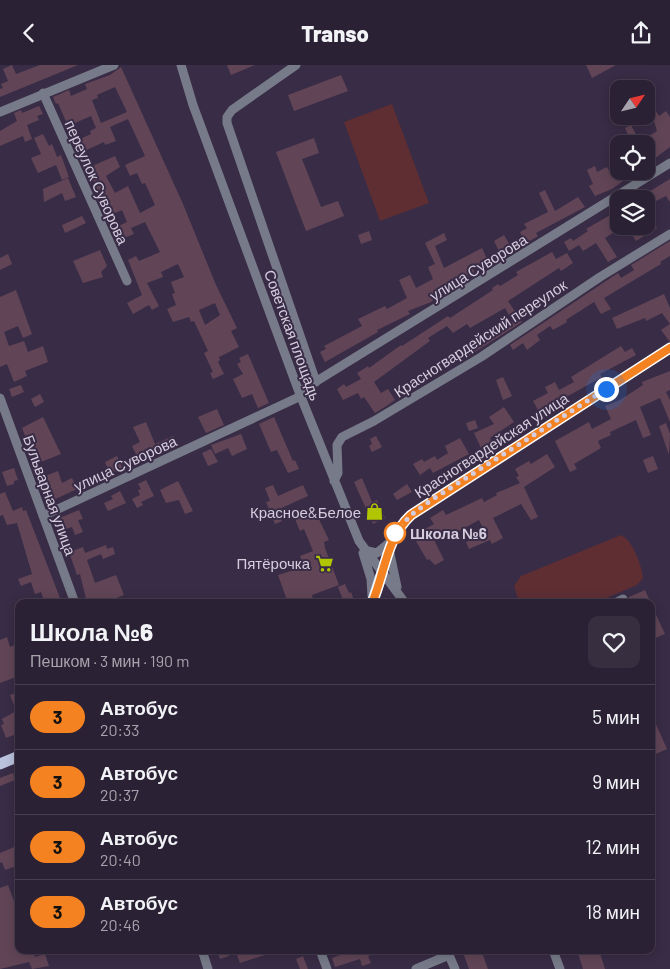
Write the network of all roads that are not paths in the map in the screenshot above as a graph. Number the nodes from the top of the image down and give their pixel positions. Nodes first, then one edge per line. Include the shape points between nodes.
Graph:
1 (114, 65) edge
2 (181, 65) edge
3 (296, 65) edge
4 (43, 93) junction
5 (0, 112) edge
6 (670, 163) edge
7 (670, 234) edge
8 (126, 281) dead end
9 (670, 348) edge
10 (316, 382) junction
11 (300, 394) junction
12 (0, 398) edge
13 (334, 481) junction
14 (43, 516) junction
15 (394, 536) junction
16 (360, 545) junction
17 (382, 572) junction
18 (74, 599) edge
19 (371, 599) edge
20 (372, 599) edge
21 (399, 599) edge
22 (400, 599) edge
23 (15, 757) edge
24 (0, 763) edge
25 (203, 954) edge
26 (321, 954) edge
27 (445, 954) edge
28 (449, 954) edge
29 (554, 954) edge
30 (208, 969) edge
31 (327, 969) edge
32 (419, 969) edge
33 (455, 969) edge
34 (560, 969) edge

1 - 4 street
2 - 11 street, Советская площадь
3 - 10 street via 232,110 227,123
4 - 5 street
4 - 8 street, переулок Суворова
6 - 10 street, улица Суворова
7 - 13 street, Красногвардейский переулок via 481,357 374,421 346,434 337,445 338,473
9 - 15 street, Красногвардейская улица via 430,501 405,519
10 - 11 street, улица Суворова
11 - 13 street, Советская площадь
11 - 14 street, улица Суворова
12 - 14 street, Бульварная улица
13 - 16 street, Советская площадь
14 - 18 street, Бульварная улица
15 - 16 street via 377,553 370,553
15 - 17 street, Красногвардейская улица
15 - 22 street via 391,565
16 - 17 street, Советская площадь
16 - 19 street via 371,579
17 - 20 main road, Красногвардейская улица
17 - 21 street, Советская площадь
23 - 24 main road
25 - 30 street
26 - 31 street
27 - 32 street
28 - 33 street
29 - 34 street

